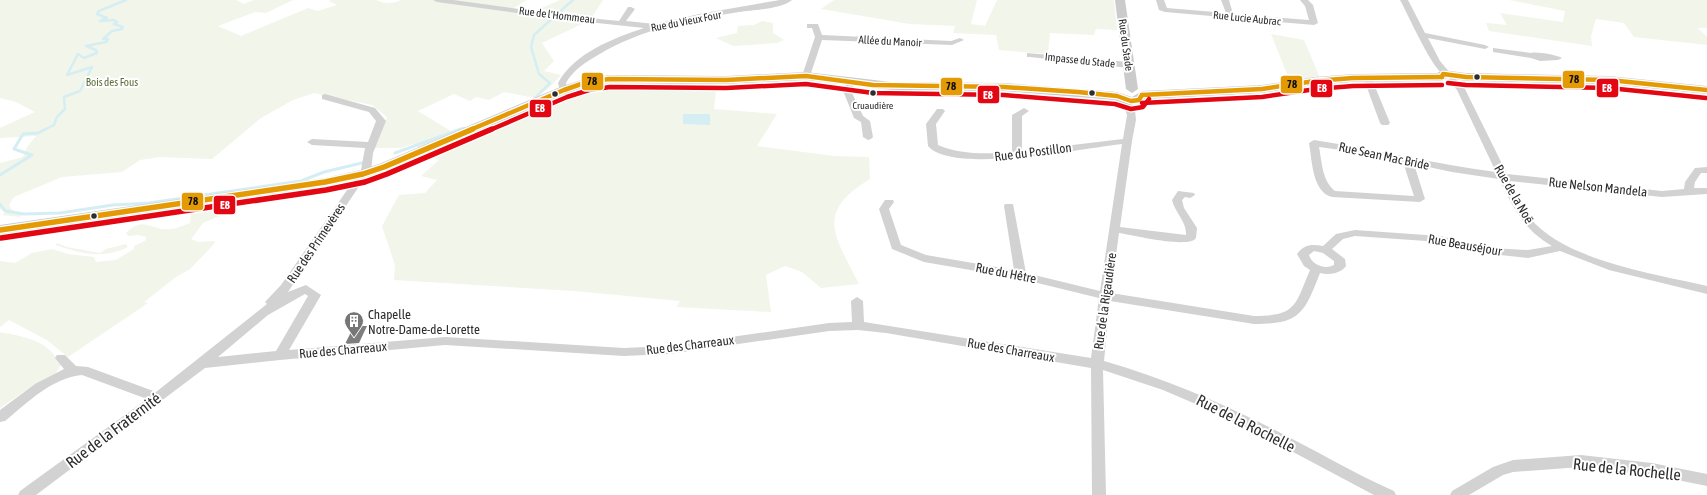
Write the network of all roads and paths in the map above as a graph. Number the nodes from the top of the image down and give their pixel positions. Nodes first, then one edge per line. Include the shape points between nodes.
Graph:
1 (437, 0) edge
2 (788, 0) edge
3 (1120, 0) edge
4 (1160, 0) edge
5 (1225, 0) edge
6 (1304, 0) edge
7 (1395, 0) edge
8 (1404, 1) edge
9 (631, 9) dead end
10 (1230, 15) junction
11 (622, 22) junction
12 (652, 26) junction
13 (810, 26) dead end
14 (1422, 35) junction
15 (819, 38) junction
16 (960, 40) dead end
17 (1030, 55) dead end
18 (1558, 58) dead end
19 (1129, 65) junction
20 (806, 76) junction
21 (1367, 77) junction
22 (1449, 77) junction
23 (850, 82) junction
24 (564, 90) junction
25 (1707, 90) edge
26 (325, 97) dead end
27 (1130, 97) junction
28 (940, 111) dead end
29 (1024, 111) dead end
30 (1385, 123) dead end
31 (868, 137) dead end
32 (312, 142) dead end
33 (1127, 142) junction
34 (372, 145) junction
35 (1017, 154) junction
36 (1408, 161) junction
37 (366, 166) junction
38 (1707, 170) edge
39 (1502, 176) junction
40 (1707, 191) edge
41 (1694, 193) junction
42 (1190, 195) dead end
43 (889, 202) dead end
44 (1009, 206) dead end
45 (140, 209) junction
46 (0, 222) edge
47 (0, 230) edge
48 (1114, 230) junction
49 (1561, 247) junction
50 (1326, 250) junction
51 (1316, 268) junction
52 (1021, 275) junction
53 (1707, 290) edge
54 (1105, 296) junction
55 (857, 301) dead end
56 (264, 310) junction
57 (858, 326) junction
58 (280, 355) junction
59 (61, 358) dead end
60 (201, 364) junction
61 (1097, 364) junction
62 (72, 370) junction
63 (156, 397) junction
64 (0, 417) edge
65 (1707, 480) edge
66 (25, 495) edge
67 (1099, 495) edge
68 (1389, 495) edge
69 (1457, 495) edge

1 - 11 street, Rue de l'Hommeau via 569,18
2 - 12 street, Rue du Vieux Four
3 - 19 main road, Rue du Stade
4 - 10 street, Rue Lucie Aubrac via 1165,10
5 - 10 street
6 - 10 street, Rue Lucie Aubrac via 1310,6 1314,23
7 - 8 street
8 - 14 street, Rue de la Noë
9 - 11 street
11 - 12 street, Rue de l'Hommeau
12 - 24 street, Rue du Vieux Four via 597,51 580,63 565,76 562,83
13 - 15 street via 815,26
14 - 18 street via 1496,50
14 - 22 street, Rue de la Noë via 1436,62
15 - 16 street, Allée du Manoir via 952,43
15 - 20 street
17 - 19 street, Impasse du Stade
19 - 27 main road, Rue du Stade
20 - 23 main road
20 - 24 main road via 726,80 610,79 587,82
21 - 22 main road
21 - 27 main road via 1262,89
21 - 30 street
22 - 25 main road via 1608,80
22 - 39 street, Rue de la Noë via 1461,89
23 - 27 main road via 891,86 1004,87
23 - 31 street via 848,93 859,118 865,121
24 - 37 main road via 407,158
26 - 34 street, Rue des Primevères via 372,110 381,119
27 - 33 street, Rue de la Rigaudière via 1132,120
28 - 35 street, Rue du Postillon via 931,124 932,146 940,151 992,158
29 - 35 street via 1017,115
32 - 34 street
33 - 35 street, Rue du Postillon
33 - 48 street, Rue de la Rigaudière
34 - 37 street, Rue des Primevères
36 - 36 street, Rue Sean Mac Bride via 1420,199 1332,194 1326,190 1321,180 1314,144 1363,150
36 - 39 street, Rue Sean Mac Bride
37 - 45 main road via 325,182
37 - 56 street, Rue des Primevères via 285,288
38 - 41 street via 1698,170 1690,182 1689,189
39 - 41 street, Rue Nelson Mandela via 1662,194
39 - 49 street, Rue de la Noë via 1526,219 1536,230
40 - 41 street, Rue Nelson Mandela
42 - 48 street via 1182,193 1177,200 1179,208 1192,228 1189,239
43 - 52 street, Rue du Hêtre via 884,209 896,247 937,261
44 - 52 street
45 - 46 main road via 29,223
45 - 47 main road
48 - 54 street, Rue de la Rigaudière
49 - 50 street, Rue Beauséjour via 1528,254 1491,251 1440,239 1355,233 1340,236
49 - 53 street, Rue de la Noë via 1626,270
50 - 51 street via 1308,249 1302,254 1306,262
50 - 51 street via 1339,259 1340,266 1328,271
51 - 54 street via 1299,308 1289,315 1272,319 1254,320
52 - 54 street, Rue du Hêtre
54 - 61 street, Rue de la Rigaudière
55 - 57 street
56 - 58 street via 306,289 316,295
56 - 60 street, Rue de la Fraternité
57 - 58 street, Rue des Charreaux via 801,330 669,350 624,352 445,341
57 - 61 street, Rue des Charreaux
58 - 60 street, Rue des Charreaux
59 - 62 street
60 - 63 street, Rue de la Fraternité
61 - 67 street, Rue de la Rigaudière
61 - 68 street, Rue de la Rochelle via 1128,372 1200,400
62 - 63 street via 83,370
62 - 64 street via 59,375
63 - 66 street, Rue de la Fraternité
65 - 69 street, Rue de la Rochelle via 1652,469 1581,461 1513,466 1498,471

